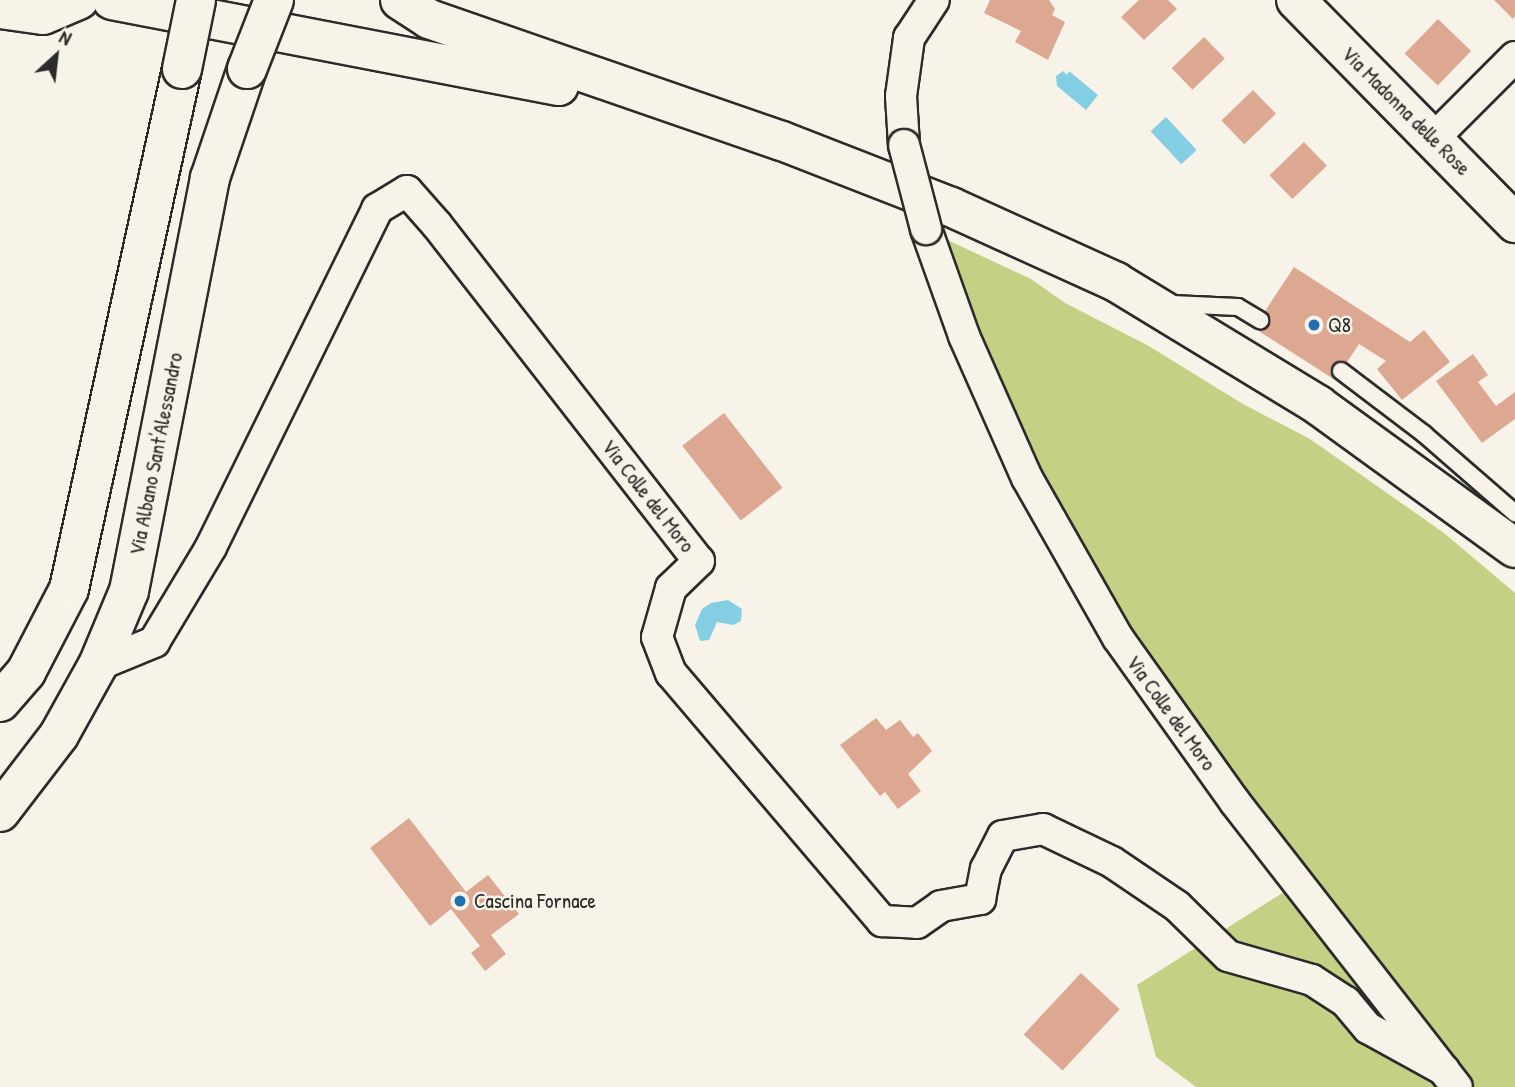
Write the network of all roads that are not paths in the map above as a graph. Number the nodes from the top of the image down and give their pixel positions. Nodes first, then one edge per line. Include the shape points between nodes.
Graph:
1 (79, 0) edge
2 (112, 0) edge
3 (196, 0) edge
4 (274, 0) edge
5 (400, 0) edge
6 (934, 0) edge
7 (1296, 0) edge
8 (0, 9) edge
9 (1515, 57) edge
10 (1433, 139) junction
11 (782, 141) junction
12 (1515, 223) edge
13 (1152, 304) junction
14 (1260, 320) dead end
15 (1341, 371) dead end
16 (1515, 513) edge
17 (1515, 548) edge
18 (98, 665) junction
19 (0, 702) edge
20 (0, 812) edge
21 (1450, 1078) edge

1 - 8 main road via 43,15
2 - 11 main road via 533,80
3 - 19 main road, bridge via 69,589 26,672
4 - 18 main road, Via Albano Sant'Alessandro, bridge via 210,178 129,591
5 - 11 main road via 429,19
6 - 21 street, Via Colle del Moro, bridge via 909,38 901,96 904,145 926,229 964,336 1027,478 1118,638 1235,802
7 - 10 main road, Via Madonna delle Rose
9 - 10 street
10 - 12 main road, Via Madonna delle Rose
11 - 13 main road via 964,213 1116,282
13 - 14 lane via 1238,307
13 - 17 main road via 1318,405
15 - 16 lane
18 - 20 main road, Via Albano Sant'Alessandro via 60,734
18 - 21 street, Via Colle del Moro via 154,642 211,547 377,209 407,191 699,561 671,588 657,637 671,673 883,921 917,923 941,906 980,899 986,869 1003,836 1043,829 1112,862 1177,906 1228,956 1312,980 1346,1002 1368,1028

